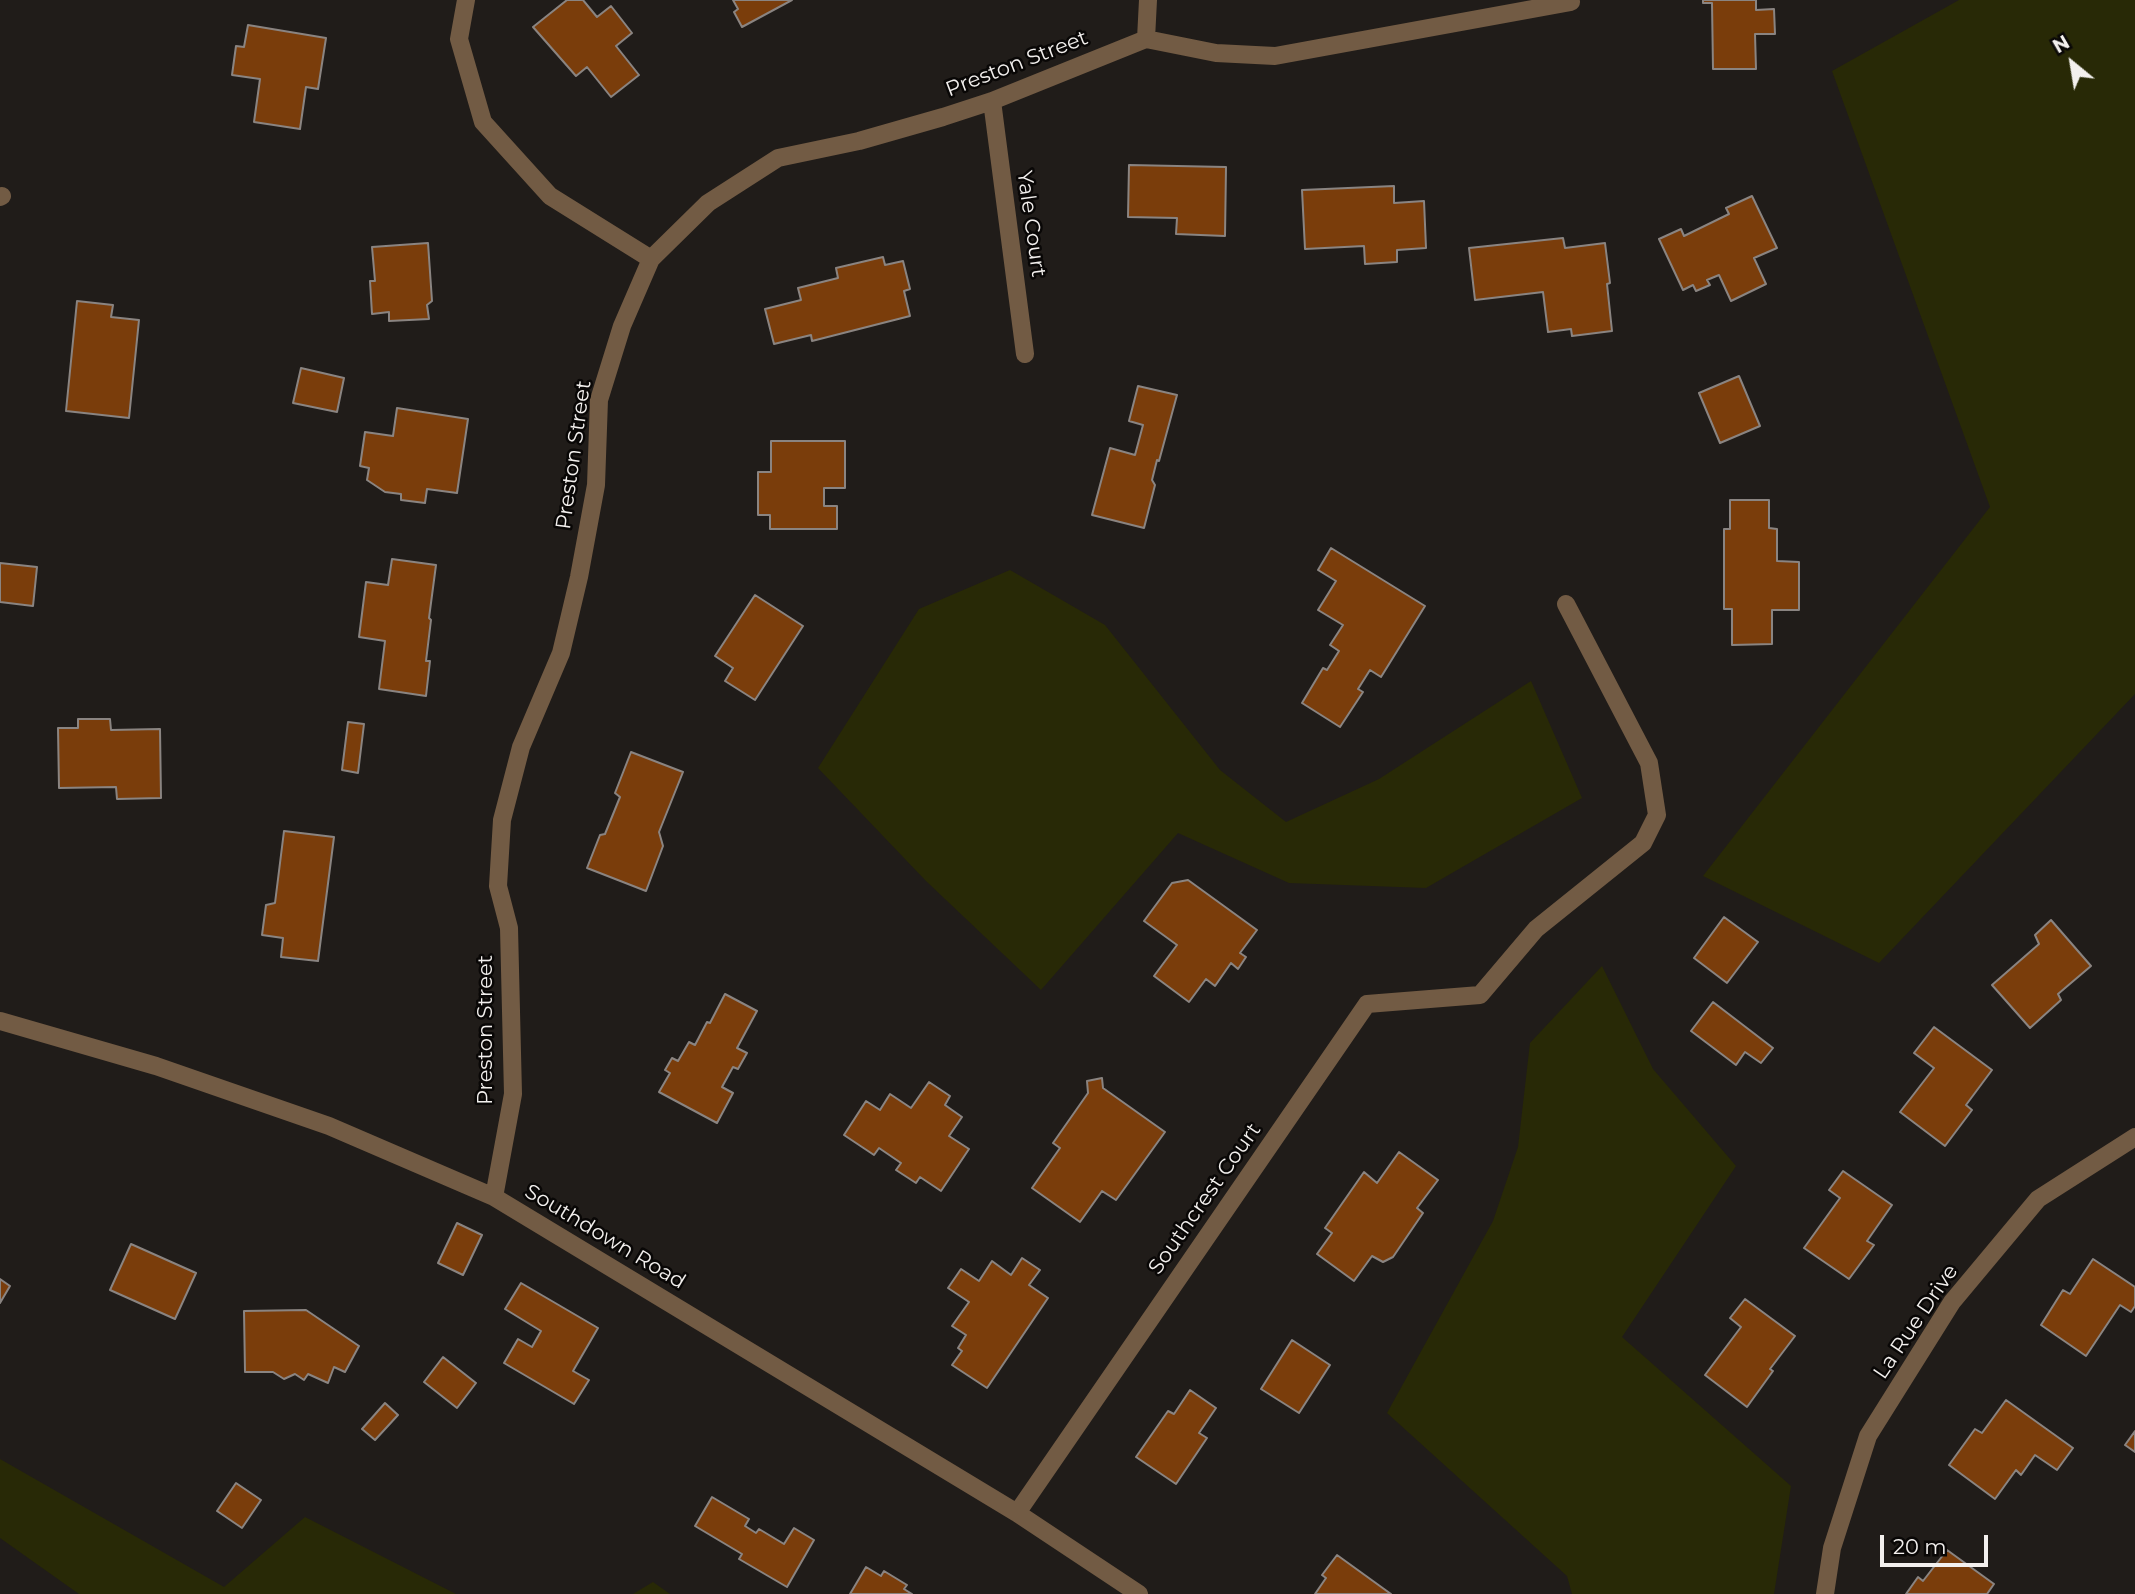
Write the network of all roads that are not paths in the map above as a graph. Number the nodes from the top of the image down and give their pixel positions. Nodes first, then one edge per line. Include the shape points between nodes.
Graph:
1 (466, 0) edge
2 (1149, 0) edge
3 (1571, 2) dead end
4 (1146, 39) junction
5 (992, 101) junction
6 (651, 259) junction
7 (1026, 354) dead end
8 (1566, 604) dead end
9 (0, 1021) edge
10 (2135, 1137) edge
11 (494, 1197) junction
12 (1017, 1513) junction
13 (1139, 1594) edge
14 (1825, 1594) edge

1 - 6 street via 459,39 483,122 550,196
2 - 4 street
3 - 4 street via 1275,56 1216,53
4 - 5 street, Preston Street
5 - 6 street, Preston Street via 859,141 778,158 708,203
5 - 7 street, Yale Court
6 - 11 street, Preston Street via 622,326 599,400 596,485 561,653 521,747 502,820 498,886 509,928 513,1094
8 - 12 street, Southcrest Court via 1649,764 1657,815 1643,843 1536,929 1480,995 1367,1004
9 - 11 street, Southdown Road via 156,1066 329,1126
10 - 14 street, La Rue Drive via 2038,1199 1952,1302 1868,1436 1832,1548
11 - 12 street, Southdown Road
12 - 13 street, Southdown Road

